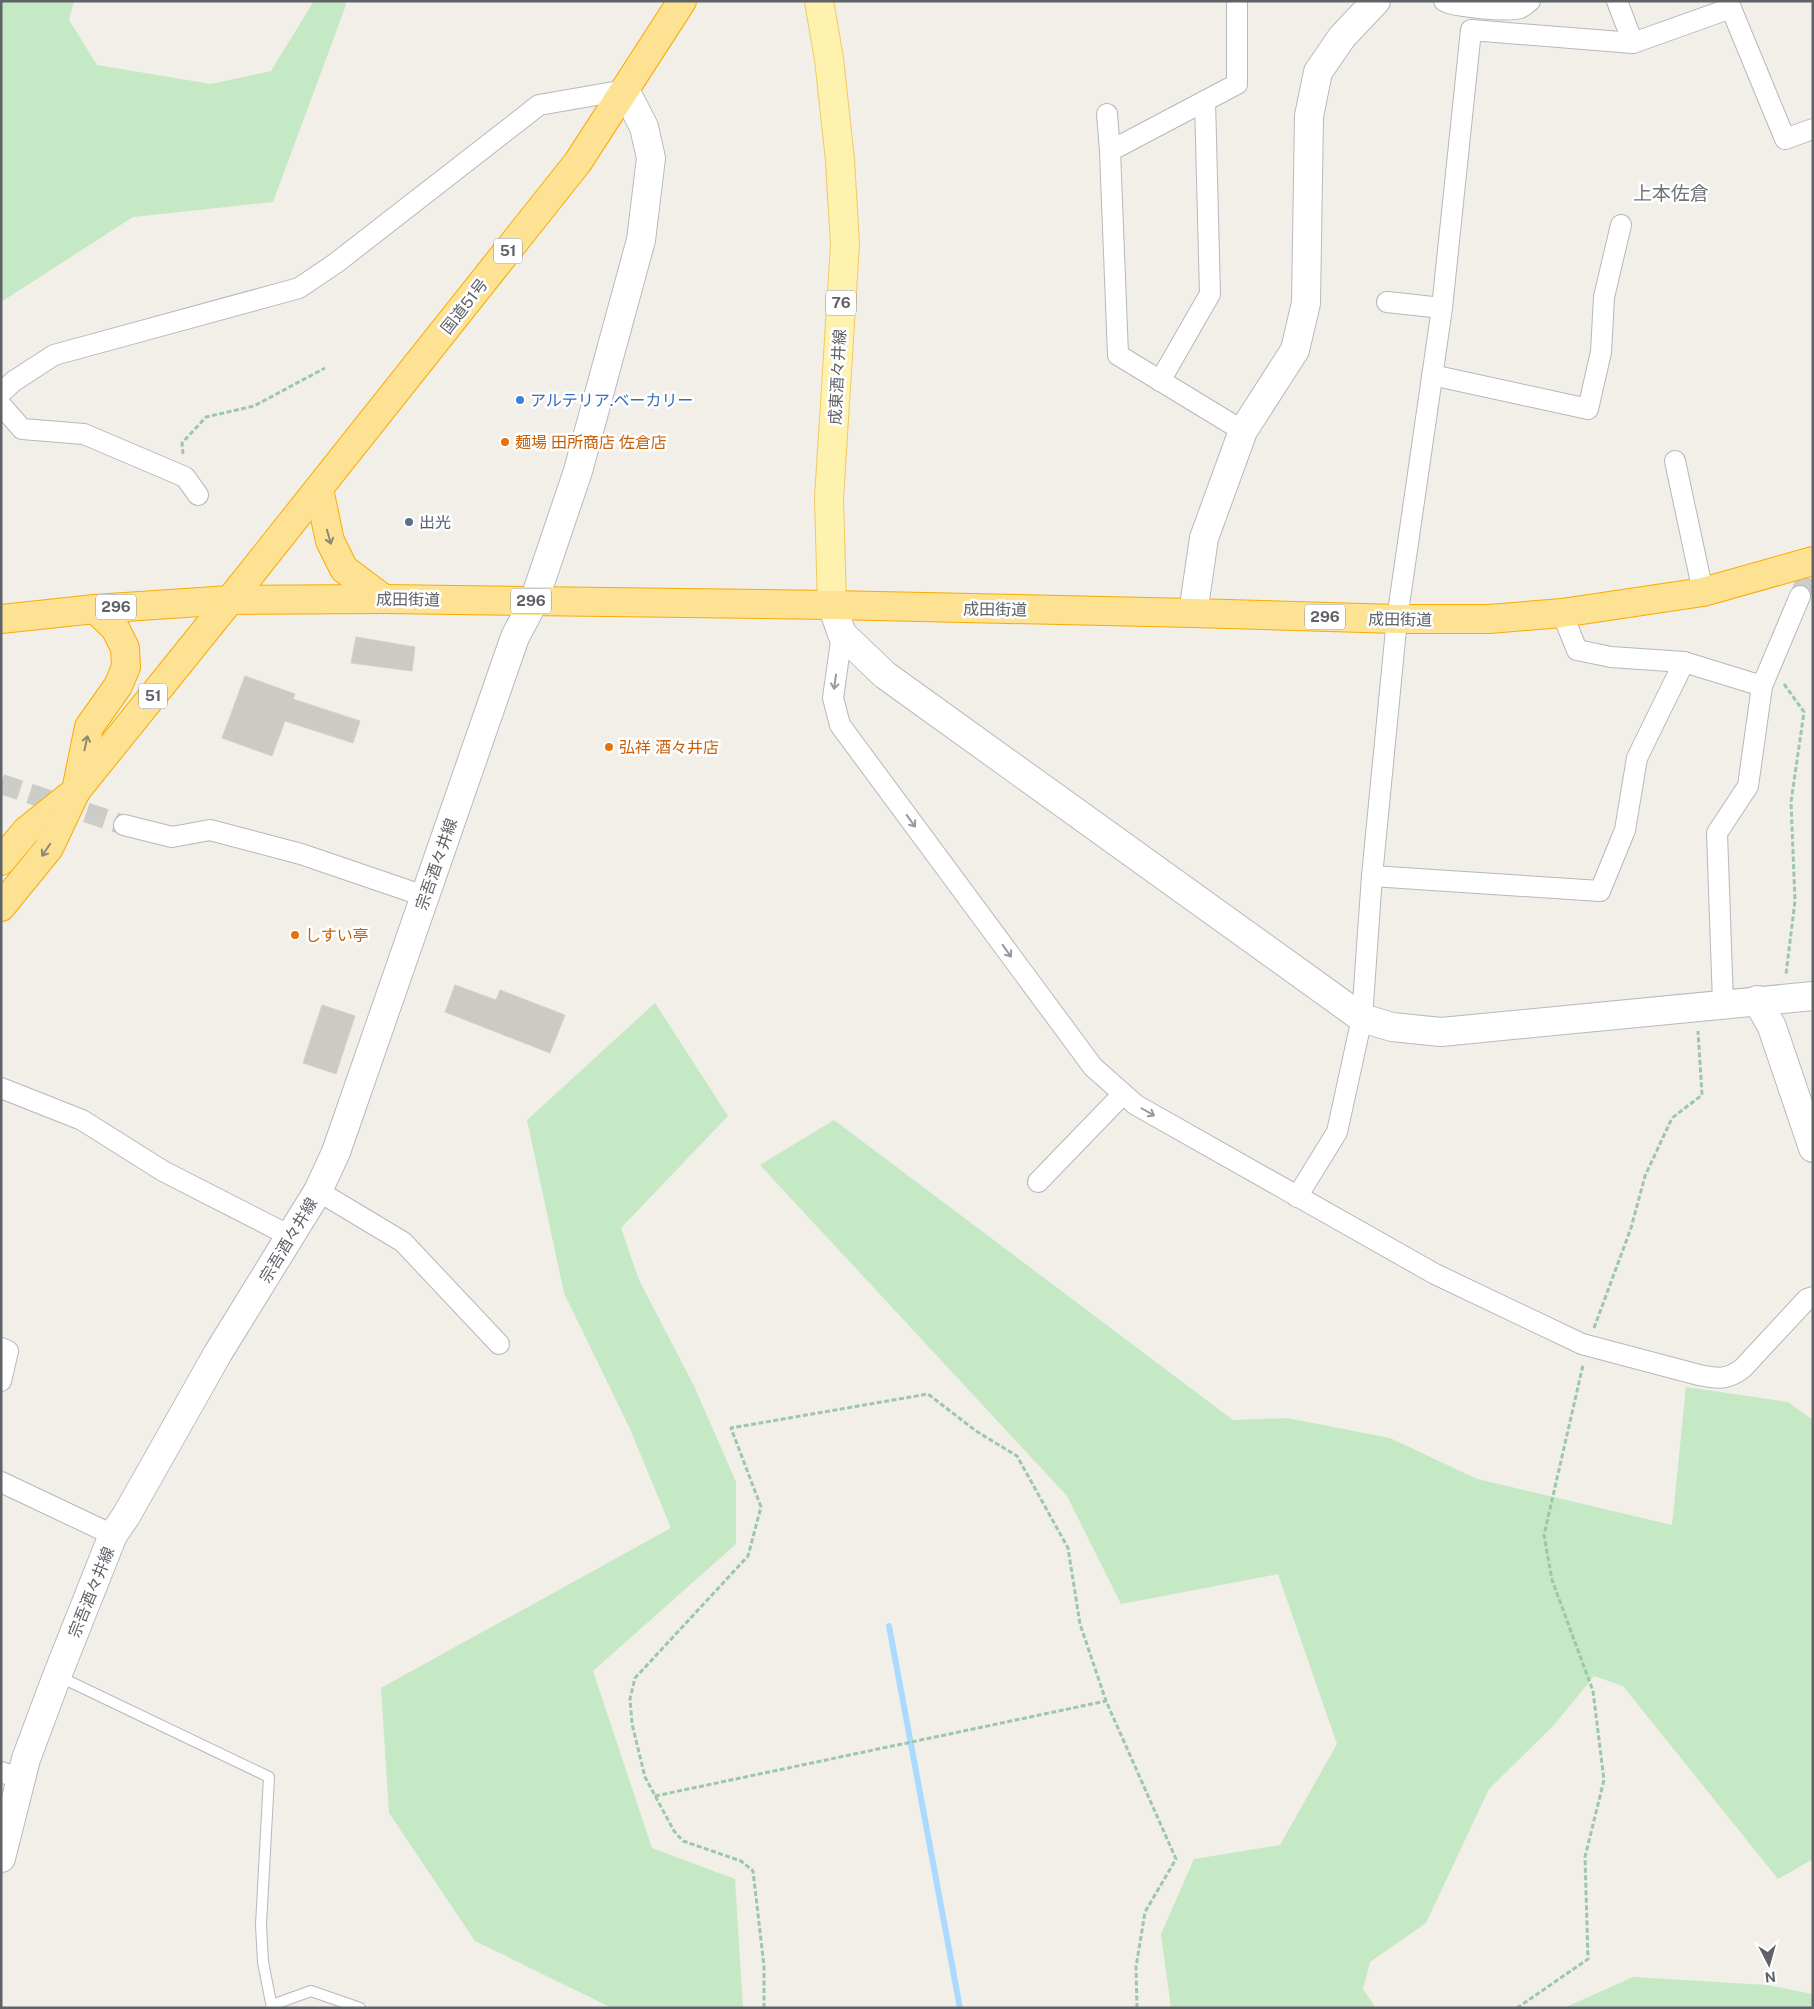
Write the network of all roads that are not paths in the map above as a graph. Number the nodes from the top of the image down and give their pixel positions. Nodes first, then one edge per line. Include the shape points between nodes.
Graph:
1 (682, 1) edge
2 (819, 1) edge
3 (1237, 1) edge
4 (1376, 1) edge
5 (1444, 1) edge
6 (1530, 1) edge
7 (1617, 1) edge
8 (1729, 5) edge
9 (1633, 44) junction
10 (625, 90) junction
11 (1205, 100) junction
12 (1107, 114) dead end
13 (1813, 130) edge
14 (1110, 150) junction
15 (1621, 224) dead end
16 (1387, 302) dead end
17 (1442, 308) junction
18 (1432, 375) junction
19 (1160, 381) junction
20 (1, 393) edge
21 (1, 406) edge
22 (1243, 431) junction
23 (1675, 461) dead end
24 (319, 489) junction
25 (198, 495) dead end
26 (1813, 562) edge
27 (1703, 592) junction
28 (1800, 596) tunnel mouth
29 (384, 599) junction
30 (230, 600) junction
31 (534, 601) junction
32 (832, 605) junction
33 (95, 609) junction
34 (1193, 613) junction
35 (1562, 613) junction
36 (1, 619) edge
37 (1397, 619) junction
38 (842, 634) junction
39 (1684, 662) junction
40 (1762, 686) junction
41 (76, 791) junction
42 (124, 825) tunnel mouth
43 (1, 861) edge
44 (1372, 876) junction
45 (424, 896) junction
46 (1, 907) edge
47 (1813, 996) edge
48 (1770, 999) junction
49 (1709, 1005) junction
50 (1362, 1018) junction
51 (1, 1088) edge
52 (1124, 1094) junction
53 (1813, 1148) edge
54 (1038, 1182) dead end
55 (318, 1191) junction
56 (1297, 1197) junction
57 (290, 1236) junction
58 (1813, 1298) edge
59 (498, 1344) dead end
60 (1, 1348) edge
61 (1, 1381) edge
62 (1, 1482) edge
63 (113, 1535) junction
64 (57, 1676) junction
65 (11, 1776) edge
66 (1, 1858) edge
67 (272, 2006) edge
68 (360, 2008) edge

1 - 10 highway, 国道51号 / 51
2 - 32 main road, 成東酒々井線 / 76 via 840,160 844,244 829,498
3 - 11 street via 1237,84
4 - 22 street via 1342,37 1318,72 1309,116 1306,303 1294,350
5 - 6 street via 1448,5 1473,8 1519,9
7 - 9 street
8 - 9 street
8 - 13 street via 1786,139
9 - 17 street via 1471,30
10 - 20 street via 539,105 336,263 299,288 54,355
10 - 24 highway, 国道51号 / 51 via 578,162
10 - 31 street, 宗吾酒々井線 via 644,127 651,158 641,240 578,471
11 - 14 street
11 - 19 street via 1210,294
12 - 14 street
14 - 19 street via 1118,355
15 - 18 street via 1604,297 1601,352 1588,410
16 - 17 street
17 - 18 street
18 - 37 street
19 - 22 street
21 - 25 street via 22,429 84,434 185,477
22 - 34 street via 1204,538
23 - 27 street
24 -> 29 highway via 330,541 344,569
24 - 30 highway, 国道51号 / 51
26 - 27 highway, 成田街道 / 296
27 - 35 highway, 成田街道 / 296
28 - 40 street
29 - 30 highway, 成田街道 / 296
29 - 31 highway, 成田街道 / 296
30 - 33 highway, 296
30 - 41 highway, 51
31 - 32 highway, 成田街道 / 296
31 - 45 street, 宗吾酒々井線 via 515,637
32 - 34 highway, 成田街道 / 296
32 - 38 street
33 - 36 highway, 296
41 -> 33 highway via 90,727 118,686 126,667 125,648 115,628
34 - 37 highway, 成田街道 / 296
35 - 37 highway, 成田街道 / 296 via 1488,619
35 - 39 street via 1577,650 1611,657
37 - 44 street
38 - 50 street via 885,675
38 -> 52 street via 833,698 840,725 1093,1067
39 - 40 street
39 - 44 street via 1637,758 1625,830 1600,892
40 - 49 street via 1748,786 1717,833
41 - 43 highway, 51 via 26,831
41 -> 46 highway, 51 via 49,848
42 - 45 street via 172,837 210,830 301,854
44 - 50 street
45 - 55 street, 宗吾酒々井線 via 336,1152
47 - 48 street
48 - 49 street
48 - 53 street via 1772,1027
49 - 50 street via 1441,1032 1392,1027
50 - 56 street via 1337,1132
51 - 57 street via 82,1120 163,1172
52 - 54 street
52 -> 56 street via 1136,1105
55 - 57 street, 宗吾酒々井線
55 - 59 street via 404,1242
56 - 58 street via 1435,1274 1587,1346 1699,1376 1716,1379 1733,1376 1807,1299
57 - 63 street, 宗吾酒々井線
60 - 61 street via 8,1351
62 - 63 street
63 - 64 street, 宗吾酒々井線
64 - 65 street, 宗吾酒々井線 via 26,1759
64 - 67 lane via 269,1777 261,1925 263,1962
65 - 66 street, 宗吾酒々井線
67 - 68 lane via 311,1991

